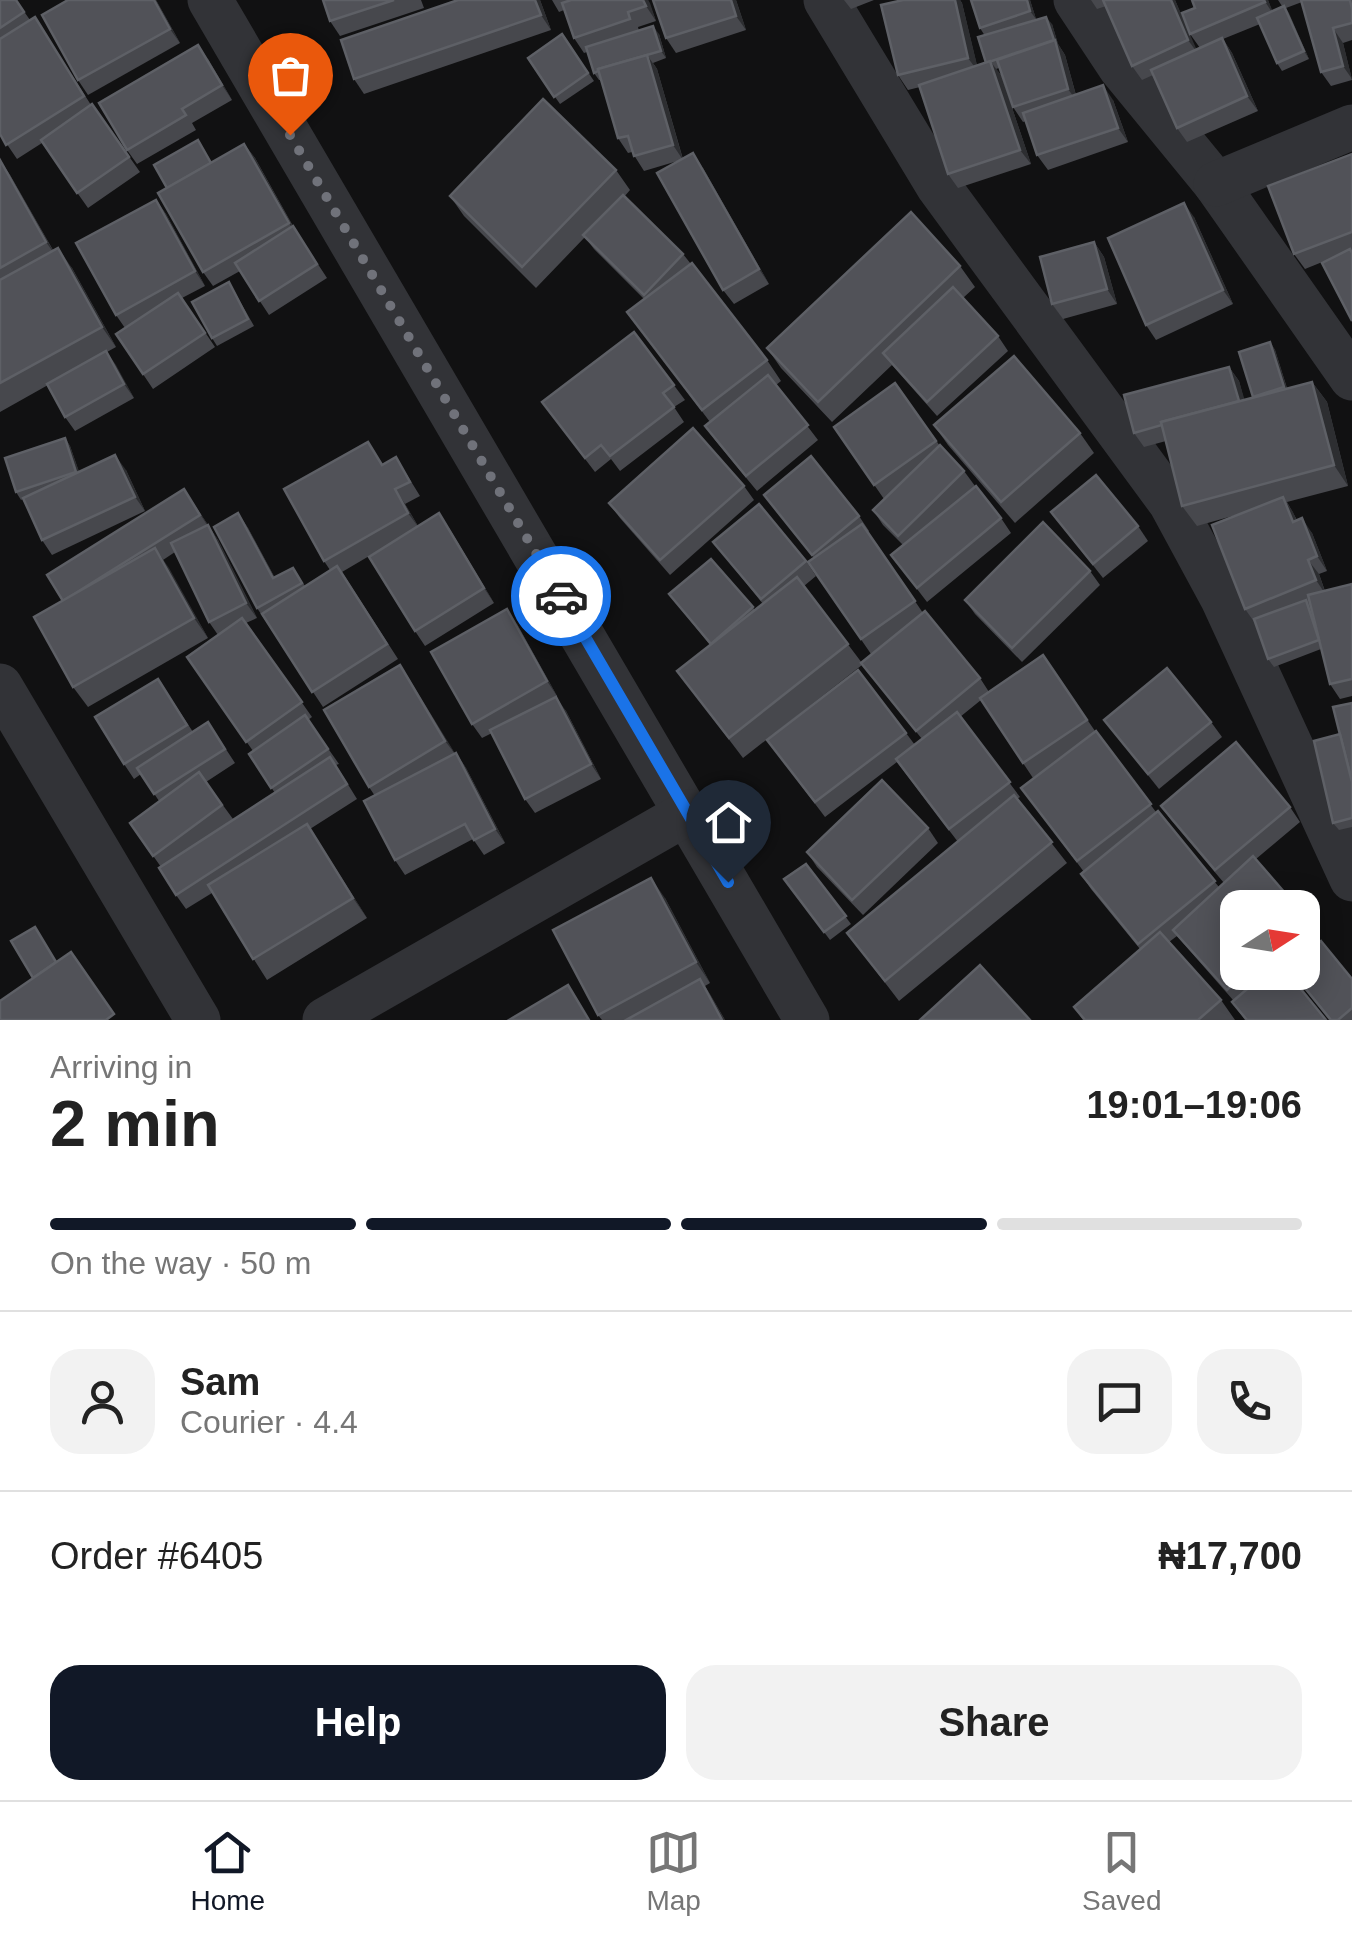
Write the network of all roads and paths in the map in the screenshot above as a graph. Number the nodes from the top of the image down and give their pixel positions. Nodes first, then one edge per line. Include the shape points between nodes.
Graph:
1 (210, 0) edge
2 (826, 0) edge
3 (1076, 0) edge
4 (1352, 126) edge
5 (1216, 184) junction
6 (1352, 378) edge
7 (0, 686) edge
8 (688, 812) junction
9 (1352, 879) edge
10 (198, 1020) edge
11 (326, 1020) edge
12 (807, 1020) edge

1 - 8 street
2 - 9 street via 939,187 1171,503
3 - 5 street via 1121,68
4 - 5 street
5 - 6 street
7 - 10 street
8 - 11 street
8 - 12 street

